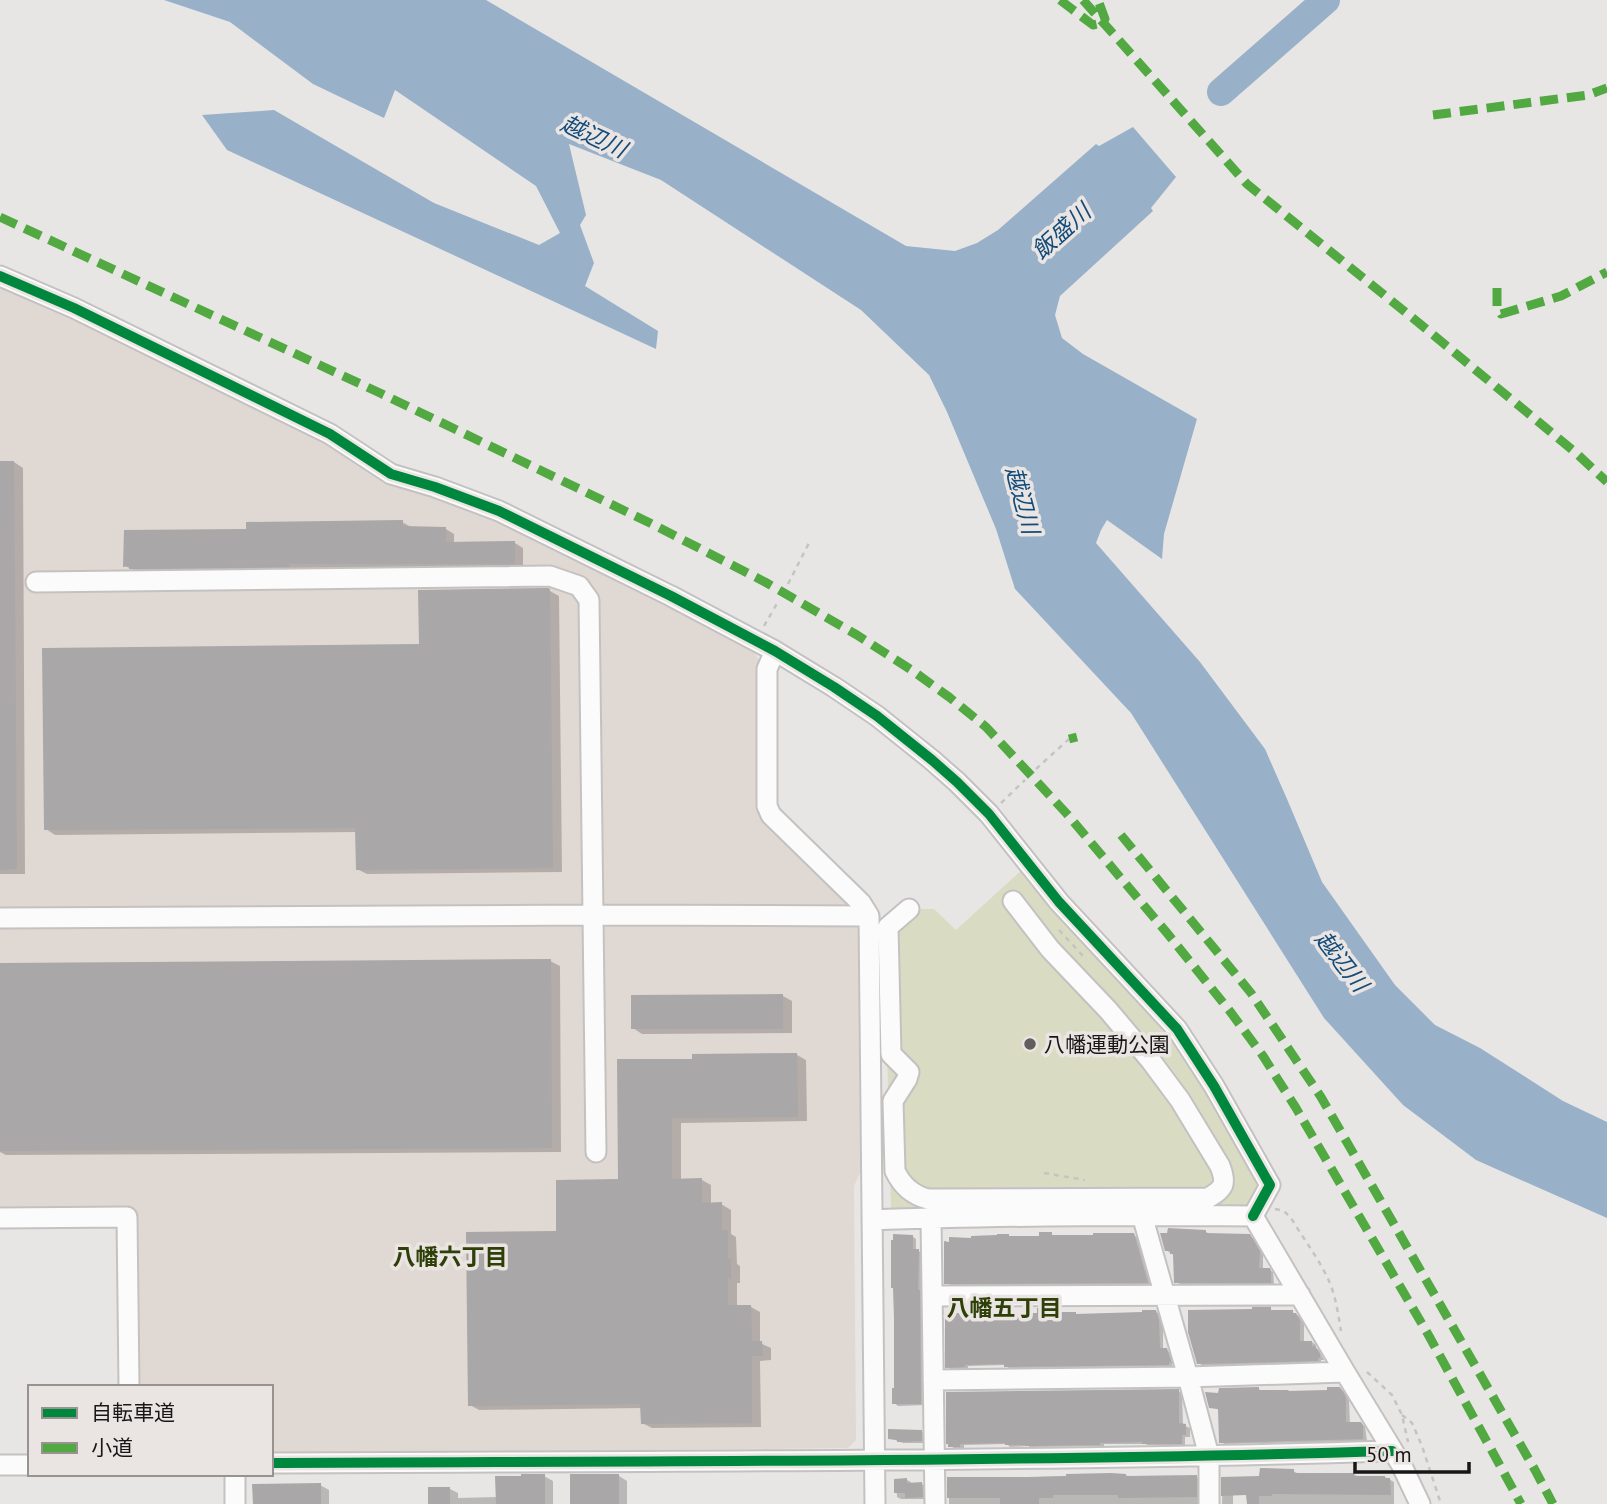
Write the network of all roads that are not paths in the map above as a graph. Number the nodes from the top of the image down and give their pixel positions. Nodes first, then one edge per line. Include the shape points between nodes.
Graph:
1 (0, 276) edge
2 (36, 582) dead end
3 (775, 651) junction
4 (1013, 901) dead end
5 (909, 909) dead end
6 (592, 915) junction
7 (0, 918) edge
8 (875, 923) junction
9 (596, 1152) dead end
10 (1182, 1206) junction
11 (1255, 1213) junction
12 (1142, 1215) junction
13 (0, 1218) edge
14 (931, 1218) junction
15 (872, 1220) junction
16 (1300, 1295) junction
17 (933, 1296) junction
18 (1165, 1296) junction
19 (1353, 1369) junction
20 (1188, 1377) junction
21 (933, 1380) junction
22 (129, 1385) edge
23 (1209, 1456) junction
24 (1397, 1457) junction
25 (874, 1459) junction
26 (934, 1460) junction
27 (273, 1463) edge
28 (0, 1465) edge
29 (28, 1465) edge
30 (235, 1476) edge
31 (235, 1504) edge
32 (875, 1504) edge
33 (934, 1504) edge
34 (1209, 1504) edge
35 (1420, 1504) edge

1 - 3 street via 317,428 391,474 499,511
2 - 6 street via 550,576 579,586 589,600
3 - 8 street via 767,669 767,806
3 - 11 street via 877,716 957,782 989,814 1059,902 1177,1029 1270,1185
4 - 10 street via 1151,1061 1220,1166 1224,1177 1218,1192
5 - 8 street
6 - 7 street
6 - 8 street
6 - 9 street
8 - 10 street via 891,1054 909,1072 893,1101 895,1171 907,1189 928,1199
8 - 15 street
10 - 11 street
10 - 12 street
11 - 16 street
12 - 14 street
12 - 18 street
13 - 22 street via 127,1217
14 - 15 street
14 - 17 street
15 - 25 street
16 - 18 street
16 - 19 street
17 - 18 street
17 - 21 street
18 - 20 street
19 - 20 street
19 - 24 street
20 - 21 street
20 - 23 street
21 - 26 street
23 - 24 street
23 - 26 street
23 - 34 street
24 - 35 street
25 - 26 street
25 - 27 street
25 - 32 street
26 - 33 street
28 - 29 street
30 - 31 street

